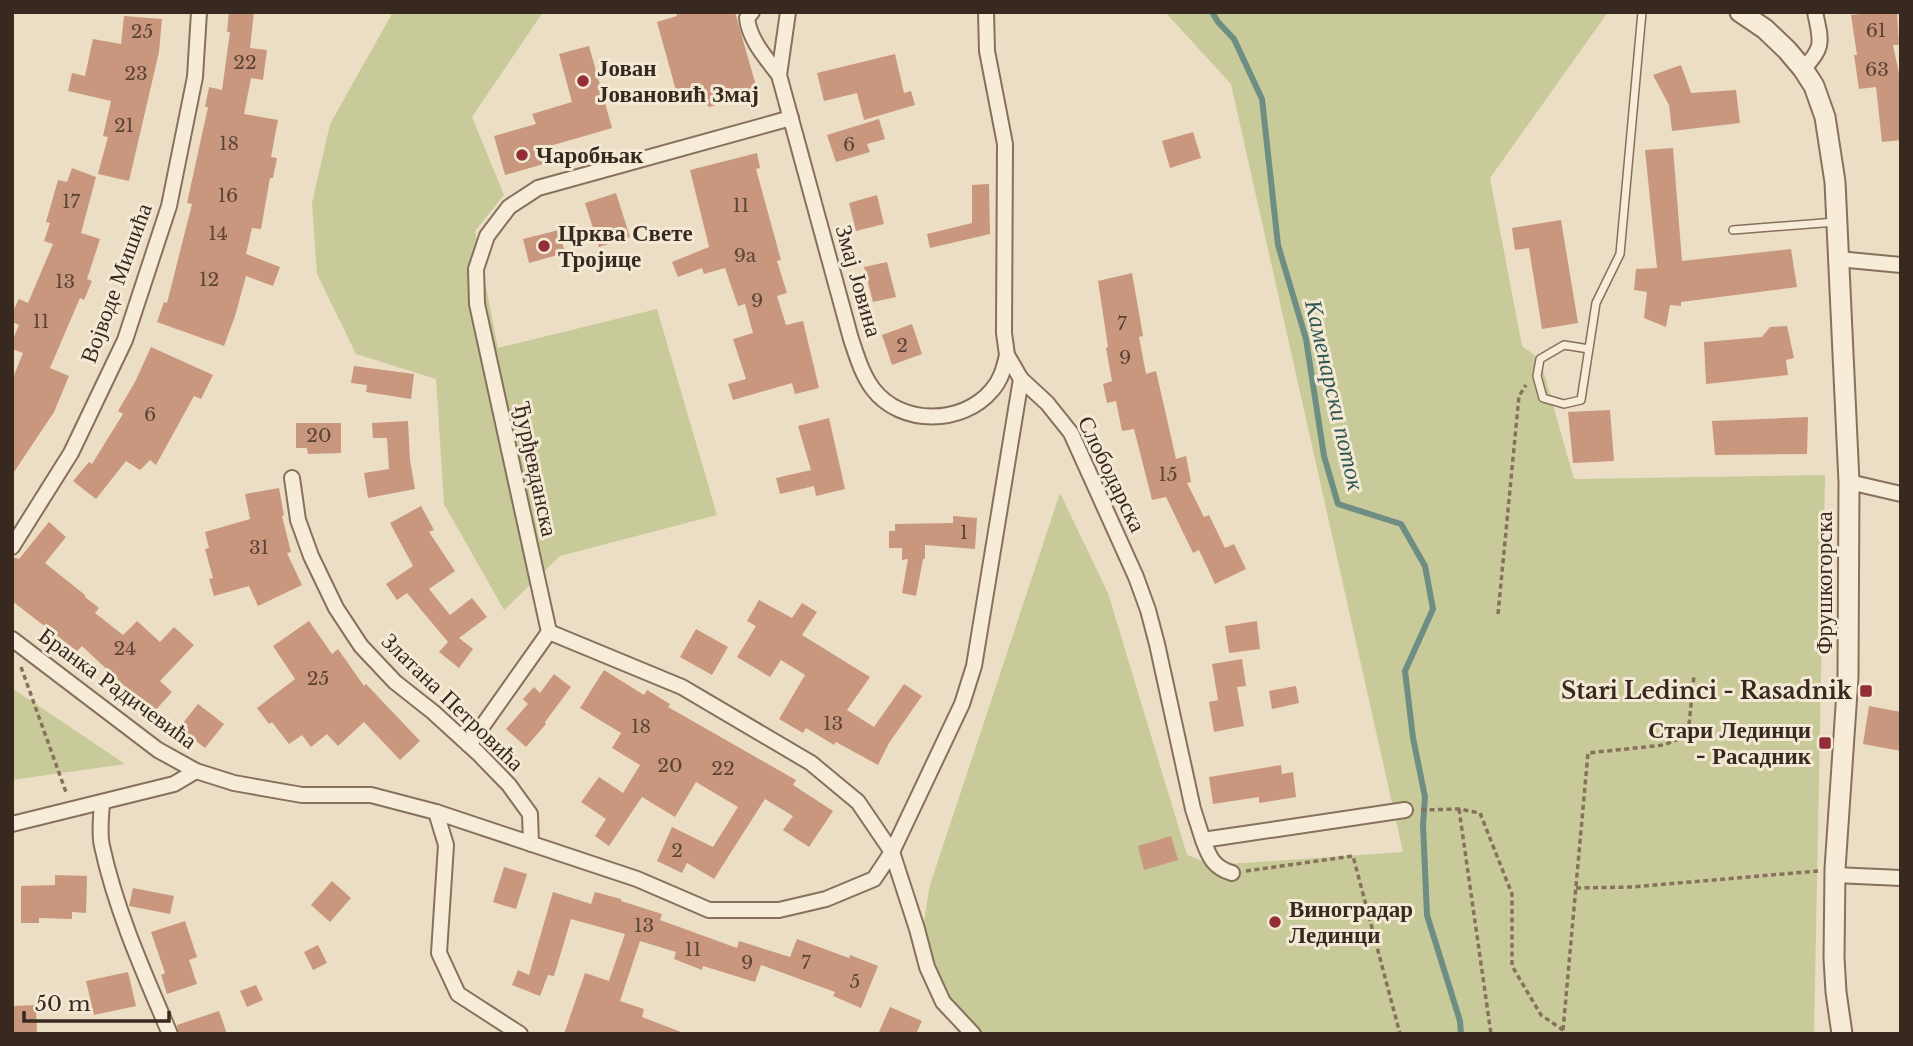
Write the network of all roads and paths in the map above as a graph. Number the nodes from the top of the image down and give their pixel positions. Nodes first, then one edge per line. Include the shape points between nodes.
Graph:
1 (199, 12) edge
2 (752, 12) edge
3 (788, 12) edge
4 (986, 12) edge
5 (1642, 12) edge
6 (1740, 12) edge
7 (1815, 12) edge
8 (1803, 69) junction
9 (779, 75) junction
10 (791, 118) junction
11 (1836, 222) junction
12 (1733, 230) dead end
13 (1838, 259) junction
14 (1901, 265) edge
15 (1589, 349) junction
16 (1007, 355) junction
17 (1538, 369) junction
18 (1021, 379) junction
19 (292, 478) dead end
20 (1849, 482) junction
21 (1901, 494) edge
22 (12, 547) edge
23 (1498, 614) dead end
24 (549, 632) junction
25 (12, 639) edge
26 (17, 657) dead end
27 (1694, 675) dead end
28 (469, 745) junction
29 (196, 771) junction
30 (102, 803) junction
31 (1459, 808) junction
32 (72, 810) junction
33 (1405, 810) joint
34 (436, 812) junction
35 (12, 824) edge
36 (1203, 841) junction
37 (531, 844) junction
38 (892, 852) junction
39 (1835, 872) junction
40 (1232, 873) joint
41 (1901, 878) edge
42 (1576, 888) junction
43 (1564, 1032) edge
44 (170, 1034) edge
45 (520, 1034) edge
46 (973, 1034) edge
47 (1400, 1034) edge
48 (1491, 1034) edge
49 (1842, 1034) edge

1 - 22 street, Војводе Мишића via 195,77 169,206 125,340 71,453
2 - 9 street via 748,28
3 - 9 street, Змај Јовина
4 - 16 street, Слободарска via 1004,144
5 - 15 lane via 1620,254 1597,303
6 - 8 street, Фрушкогорска via 1765,29
7 - 8 street via 1818,54
8 - 11 street, Фрушкогорска via 1825,117
9 - 10 street, Змај Јовина
10 - 16 street, Змај Јовина via 851,339 860,368 874,390 894,407 919,416 946,417 971,407 992,391
10 - 24 street, Ђурђевданска via 538,188 509,207 487,236 476,269 477,304
11 - 12 lane
11 - 13 street, Фрушкогорска
13 - 14 street
13 - 20 street, Фрушкогорска
15 - 17 lane via 1564,345 1540,359
15 - 17 lane via 1581,400 1564,404 1544,398
16 - 18 street, Слободарска
17 - 23 path via 1519,396
18 - 36 street, Слободарска via 1071,433 1136,577 1157,644
18 - 38 street via 974,666 962,704
19 - 28 street, Златана Петровића via 298,520 311,556 361,646 395,682
20 - 21 street
20 - 39 street, Фрушкогорска via 1848,677
24 - 28 street
24 - 38 street via 682,687 810,763 858,802
25 - 29 street, Бранка Радичевића via 158,750
26 - 32 path
27 - 42 path via 1688,735 1664,745 1588,753
28 - 37 street, Златана Петровића via 530,814
29 - 30 street via 174,784
29 - 34 street, Бранка Радичевића via 302,795 371,795
30 - 32 street
30 - 44 street via 101,844 118,902
31 - 33 path
31 - 43 path via 1480,813 1512,894 1512,966 1541,1015
31 - 48 path
32 - 35 street
33 - 36 street
34 - 37 street
34 - 45 street via 446,845 439,953 458,994
36 - 40 street, Слободарска via 1220,870
37 - 38 street via 638,879 709,910 779,910 826,899 874,879
38 - 46 street via 927,967 943,1002
39 - 41 street
39 - 42 path
39 - 49 street, Фрушкогорска via 1834,958
40 - 47 path via 1353,856
42 - 43 path

